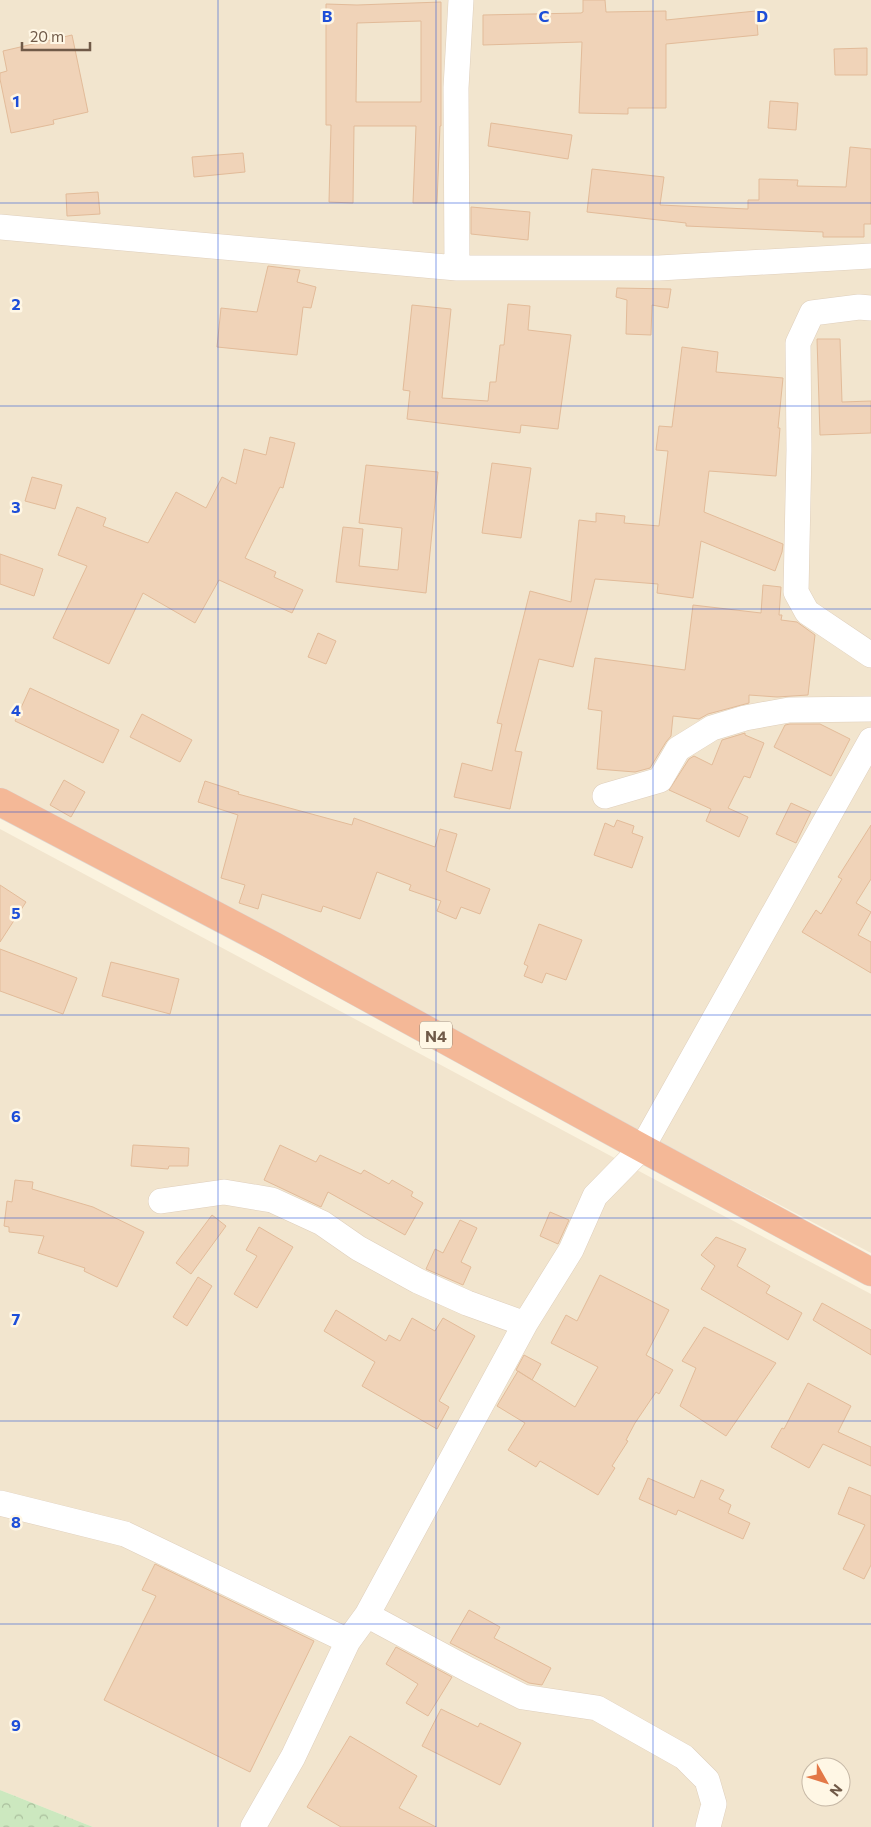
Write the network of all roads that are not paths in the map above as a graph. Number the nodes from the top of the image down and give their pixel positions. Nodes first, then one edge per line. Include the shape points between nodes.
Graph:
1 (461, 0) edge
2 (0, 227) edge
3 (871, 256) edge
4 (457, 268) junction
5 (871, 308) edge
6 (871, 655) edge
7 (871, 709) edge
8 (871, 740) edge
9 (605, 796) dead end
10 (0, 802) edge
11 (642, 1148) junction
12 (161, 1202) dead end
13 (871, 1272) edge
14 (525, 1324) junction
15 (0, 1503) edge
16 (367, 1614) junction
17 (348, 1641) junction
18 (253, 1827) edge
19 (708, 1827) edge

1 - 4 street via 456,88
2 - 4 street
3 - 4 street via 659,268
5 - 6 street via 812,314 798,343 796,592 807,612
7 - 9 street via 789,710 712,728 678,749 660,780
8 - 11 street
10 - 11 highway, N4 via 274,946
11 - 13 highway, N4
11 - 14 street via 595,1196 570,1250
12 - 14 street via 224,1192 272,1200 322,1223 358,1248 418,1281
14 - 16 street
15 - 17 street via 125,1534
16 - 17 street
16 - 19 street via 523,1696 597,1708 684,1757 707,1780 714,1804
17 - 18 street via 293,1757

